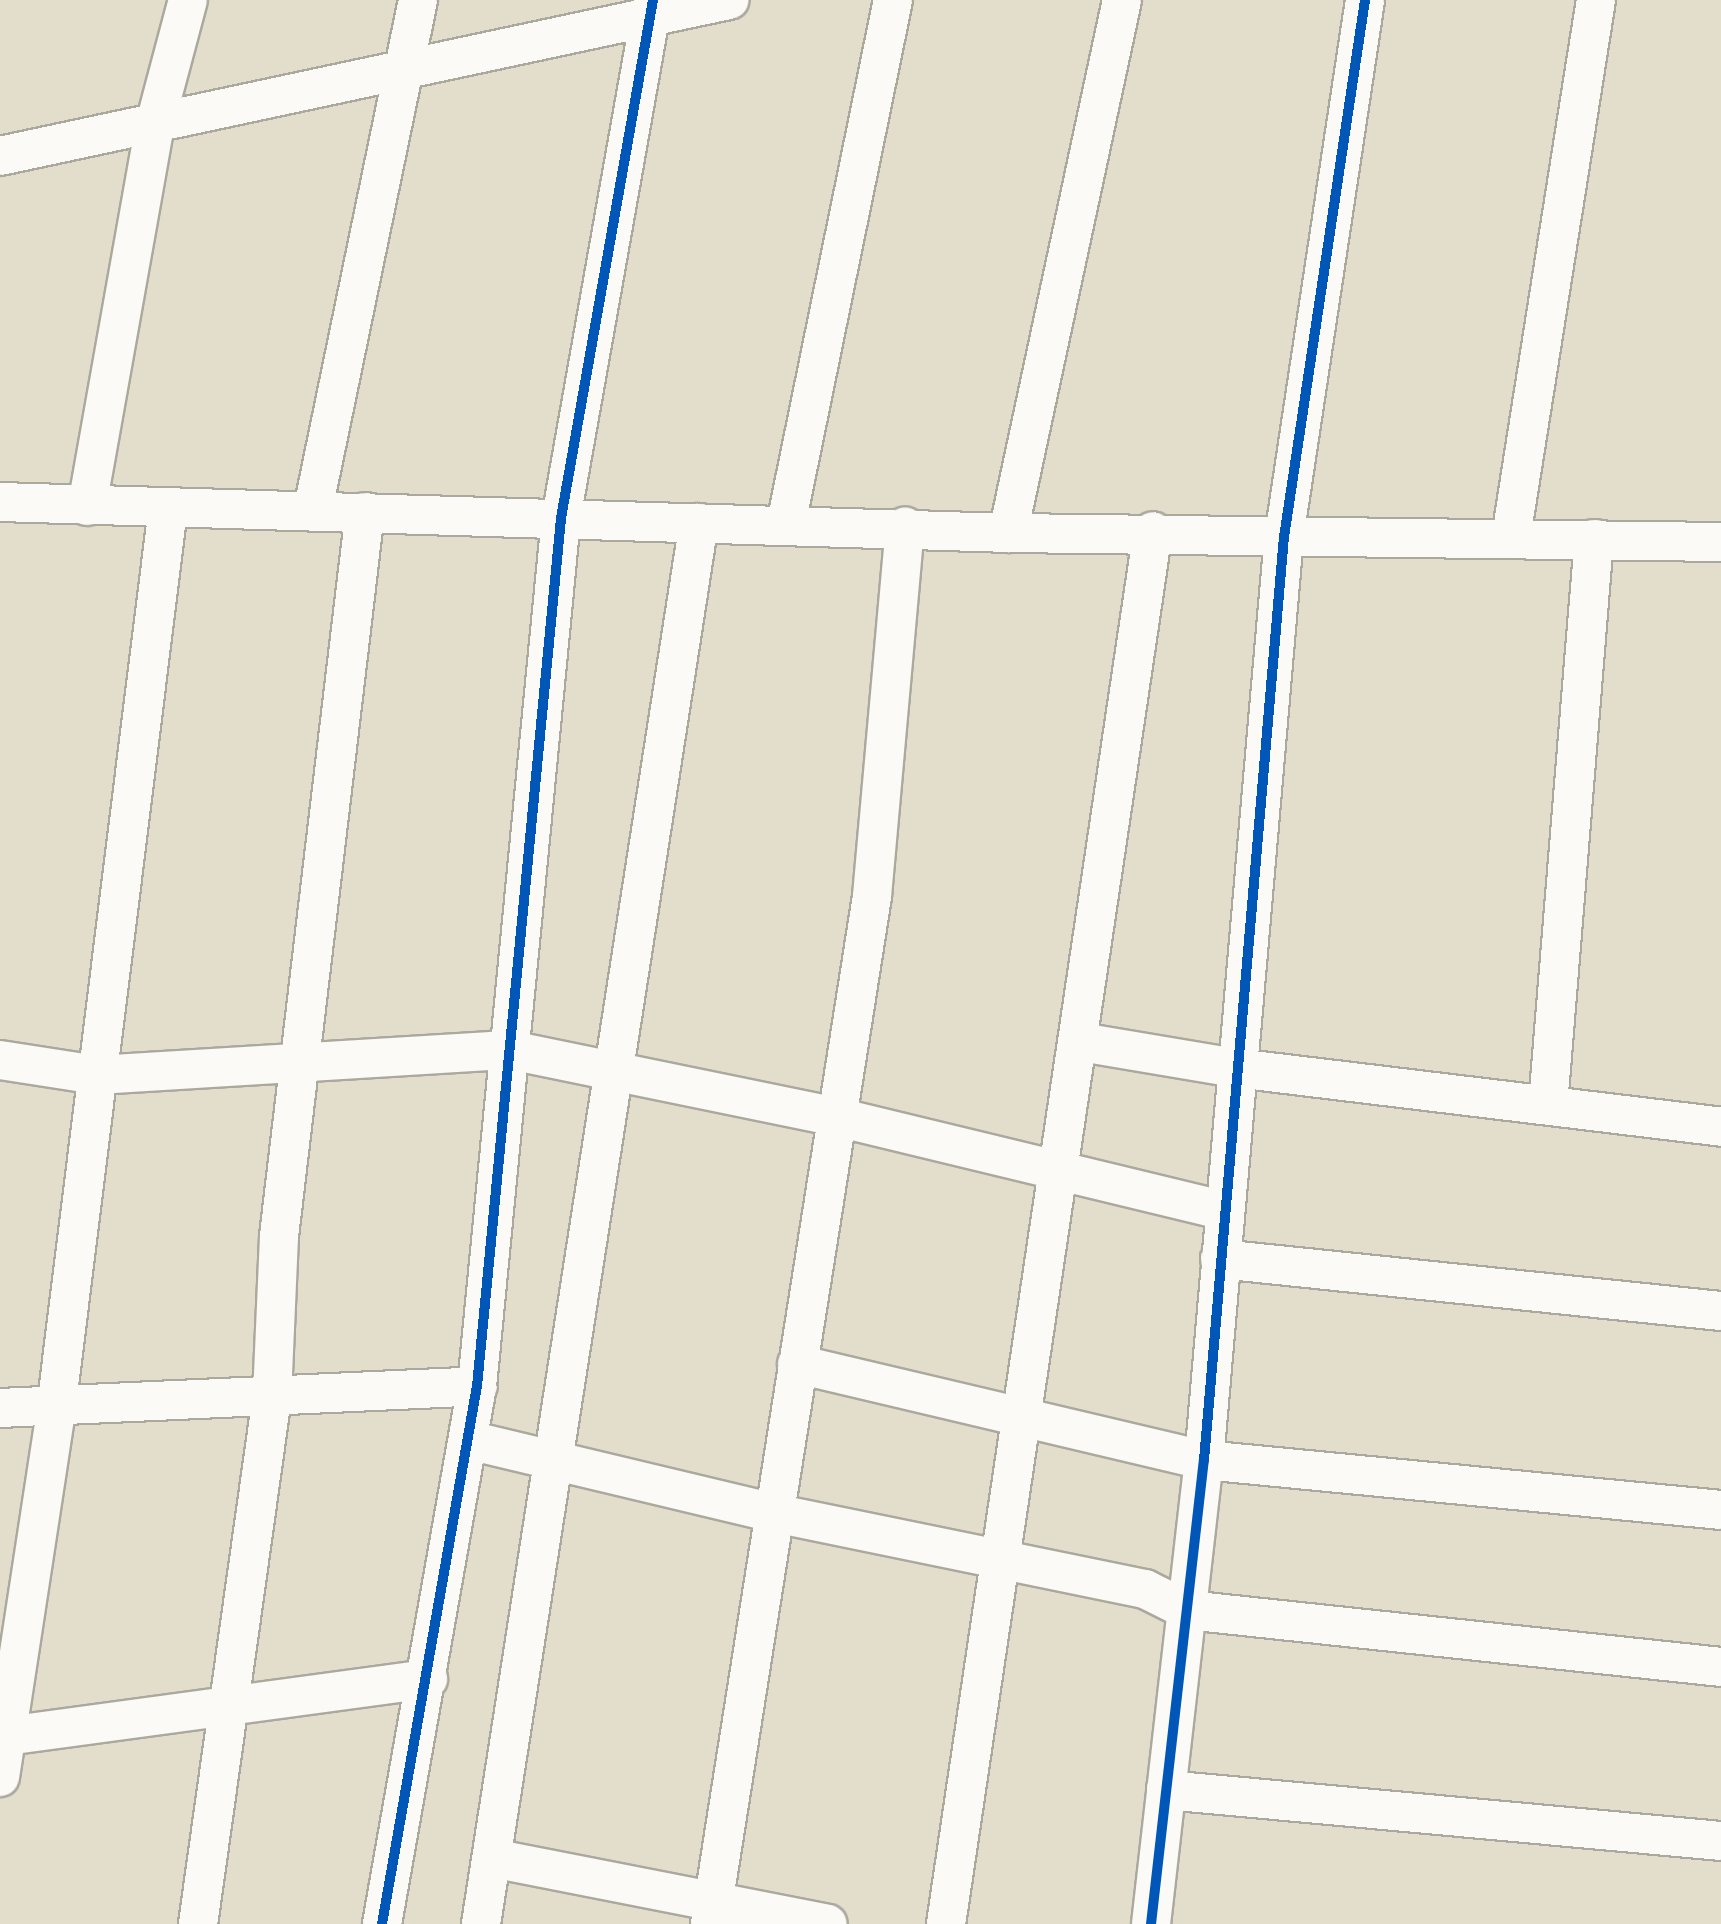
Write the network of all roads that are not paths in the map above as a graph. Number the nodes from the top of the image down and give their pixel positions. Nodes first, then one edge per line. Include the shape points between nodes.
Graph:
1 (188, 0) edge
2 (418, 0) edge
3 (729, 0) edge
4 (893, 0) edge
5 (1122, 0) edge
6 (1365, 0) edge
7 (1596, 0) edge
8 (652, 8) edge
9 (407, 68) junction
10 (156, 120) junction
11 (0, 156) edge
12 (0, 502) edge
13 (87, 506) junction
14 (168, 508) junction
15 (313, 510) junction
16 (365, 512) junction
17 (561, 518) junction
18 (699, 523) junction
19 (786, 524) junction
20 (905, 526) junction
21 (1154, 531) junction
22 (1008, 533) junction
23 (1284, 537) junction
24 (1511, 537) junction
25 (1720, 538) edge
26 (1594, 539) junction
27 (1080, 1042) junction
28 (510, 1050) junction
29 (300, 1059) junction
30 (0, 1060) edge
31 (1236, 1068) junction
32 (618, 1070) junction
33 (98, 1074) junction
34 (1548, 1105) junction
35 (837, 1117) junction
36 (1721, 1127) edge
37 (1061, 1171) junction
38 (1225, 1212) junction
39 (1220, 1259) junction
40 (1721, 1311) edge
41 (797, 1364) junction
42 (477, 1386) junction
43 (272, 1397) junction
44 (0, 1408) edge
45 (56, 1408) junction
46 (1026, 1415) junction
47 (468, 1440) junction
48 (554, 1456) junction
49 (1204, 1460) junction
50 (1721, 1510) edge
51 (774, 1514) junction
52 (1003, 1559) junction
53 (1187, 1610) junction
54 (1721, 1667) edge
55 (428, 1679) junction
56 (229, 1702) junction
57 (6, 1736) junction
58 (0, 1777) edge
59 (1166, 1790) junction
60 (1721, 1841) edge
61 (492, 1858) junction
62 (712, 1911) edge
63 (198, 1924) edge
64 (382, 1924) edge
65 (481, 1924) edge
66 (828, 1924) edge
67 (946, 1924) edge
68 (1152, 1924) edge

1 - 10 street
2 - 9 street
3 - 8 street
4 - 19 street
5 - 22 street
6 - 23 street
7 - 24 street
8 - 9 street
8 - 17 street
9 - 10 street
9 - 15 street
10 - 11 street
10 - 13 street
12 - 13 street
13 - 14 street
14 - 15 street
14 - 33 street
15 - 16 street
16 - 17 street
16 - 29 street
17 - 18 street
17 - 28 street
18 - 19 street
18 - 32 street
19 - 20 street
20 - 22 street
20 - 35 street via 872,896
21 - 22 street
21 - 23 street
21 - 27 street
23 - 24 street
23 - 31 street
24 - 26 street
25 - 26 street
26 - 34 street
27 - 31 street
27 - 37 street
28 - 29 street
28 - 32 street
28 - 42 street
29 - 33 street
29 - 43 street via 278,1236
30 - 33 street
31 - 34 street
31 - 38 street
32 - 35 street
32 - 48 street
33 - 45 street
34 - 36 street
35 - 37 street
35 - 41 street
37 - 38 street
37 - 46 street
38 - 39 street
39 - 40 street
39 - 49 street
41 - 46 street
41 - 51 street
42 - 43 street
42 - 47 street
43 - 45 street
43 - 56 street
44 - 45 street
45 - 57 street
46 - 49 street
46 - 52 street
47 - 48 street
47 - 55 street
48 - 51 street
48 - 61 street
49 - 50 street
49 - 53 street
51 - 52 street
51 - 62 street
52 - 53 street via 1145,1590
52 - 67 street
53 - 54 street
53 - 59 street
55 - 56 street
55 - 64 street
56 - 57 street
56 - 63 street
57 - 58 street
59 - 60 street
59 - 68 street
61 - 62 street
61 - 65 street
62 - 66 street

